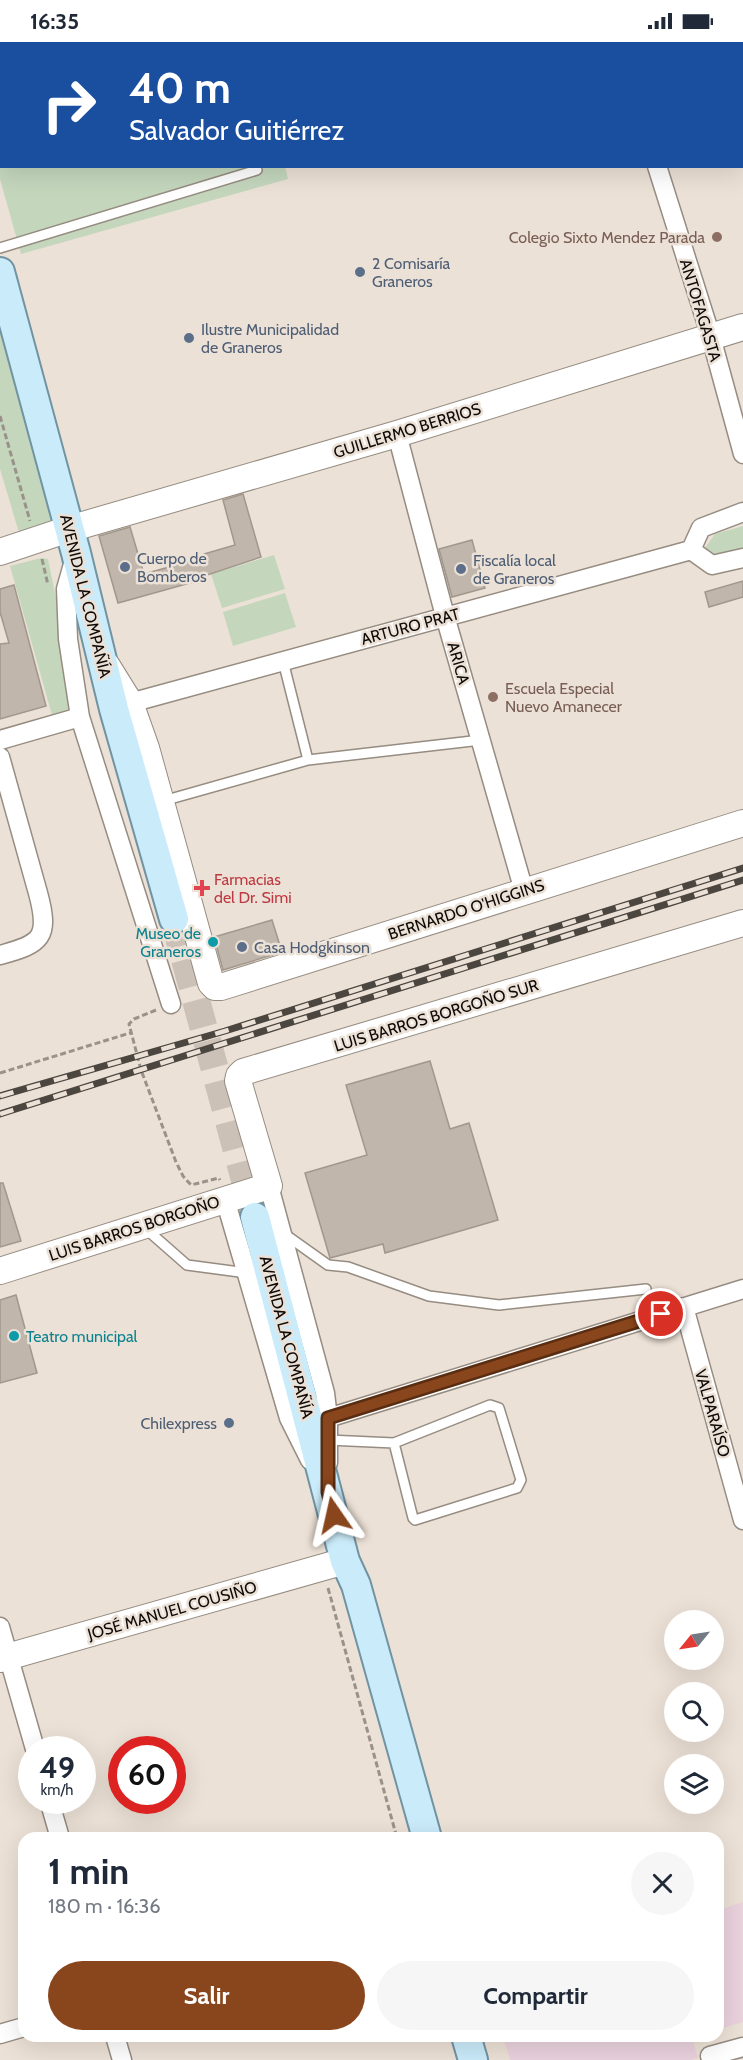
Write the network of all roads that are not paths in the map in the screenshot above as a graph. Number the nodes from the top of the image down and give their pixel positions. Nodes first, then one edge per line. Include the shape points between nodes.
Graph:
1 (658, 168) edge
2 (257, 170) dead end
3 (0, 248) edge
4 (0, 272) edge
5 (743, 327) edge
6 (711, 337) junction
7 (398, 434) junction
8 (743, 454) edge
9 (743, 512) edge
10 (73, 541) junction
11 (692, 550) junction
12 (0, 552) edge
13 (743, 558) edge
14 (446, 616) junction
15 (102, 656) junction
16 (283, 661) junction
17 (130, 703) junction
18 (80, 717) junction
19 (0, 740) edge
20 (481, 740) junction
21 (0, 757) edge
22 (308, 760) junction
23 (161, 802) junction
24 (743, 823) edge
25 (524, 891) junction
26 (184, 922) junction
27 (743, 922) edge
28 (150, 938) junction
29 (0, 955) edge
30 (171, 1004) road end
31 (269, 1186) junction
32 (225, 1199) junction
33 (255, 1217) tunnel mouth
34 (142, 1226) junction
35 (281, 1232) junction
36 (0, 1271) edge
37 (247, 1273) junction
38 (646, 1288) dead end
39 (743, 1288) edge
40 (684, 1306) junction
41 (328, 1418) junction
42 (328, 1440) junction
43 (394, 1443) junction
44 (328, 1492) junction
45 (743, 1520) edge
46 (345, 1561) junction
47 (0, 1627) edge
48 (4, 1658) edge
49 (30, 1736) edge
50 (53, 1814) edge
51 (58, 1832) edge
52 (408, 1832) edge
53 (425, 1832) edge
54 (18, 2029) edge
55 (0, 2034) edge
56 (117, 2042) edge
57 (468, 2042) edge
58 (485, 2042) edge
59 (743, 2047) edge
60 (710, 2056) dead end
61 (122, 2060) edge
62 (473, 2060) edge
63 (490, 2060) edge

1 - 6 street, ANTOFAGASTA
2 - 3 lane
4 - 10 main road, AVENIDA LA COMPAÑÍA
5 - 6 street, GUILLERMO BERRIOS
6 - 7 street, GUILLERMO BERRIOS
6 - 8 street, ANTOFAGASTA
7 - 10 street, GUILLERMO BERRIOS
7 - 14 street, ARICA
9 - 11 street via 701,528
10 - 12 street, GUILLERMO BERRIOS
10 - 15 main road, AVENIDA LA COMPAÑÍA
10 - 18 street via 66,589 68,639
11 - 13 street via 712,565
11 - 14 street, ARTURO PRAT
14 - 16 street, ARTURO PRAT
14 - 20 street, ARICA
15 - 17 street, BERNARDO O'HIGGINS
15 - 26 main road, AVENIDA LA COMPAÑÍA via 114,709
16 - 17 street, ARTURO PRAT
16 - 22 lane
17 - 23 street, BERNARDO O'HIGGINS
18 - 19 street
18 - 28 street
20 - 22 lane
20 - 25 street, ARICA
21 - 29 street via 43,923 33,943
22 - 23 lane
23 - 26 street, BERNARDO O'HIGGINS
24 - 25 street, BERNARDO O'HIGGINS
25 - 26 street, BERNARDO O'HIGGINS via 221,987 211,983
26 - 28 street
27 - 31 street, LUIS BARROS BORGOÑO SUR via 243,1072 238,1081
28 - 30 street
31 - 32 street, LUIS BARROS BORGOÑO
31 - 35 street
32 - 34 street, LUIS BARROS BORGOÑO
32 - 37 street
33 - 44 main road, AVENIDA LA COMPAÑÍA
34 - 36 street, LUIS BARROS BORGOÑO
34 - 37 lane via 187,1265
35 - 38 lane via 328,1265 348,1267 429,1296 499,1305
35 - 41 street via 325,1393
37 - 44 street via 289,1418
39 - 40 street
40 - 41 street
40 - 45 street, VALPARAÍSO
41 - 42 street
42 - 43 lane
42 - 44 street
43 - 43 lane via 494,1406 499,1408 520,1484 415,1520
44 - 46 main road, AVENIDA LA COMPAÑÍA
46 - 48 street, JOSÉ MANUEL COUSIÑO
46 - 52 main road, AVENIDA LA COMPAÑÍA via 341,1590
46 - 53 main road, AVENIDA LA COMPAÑÍA via 356,1585
47 - 48 street
48 - 49 street
50 - 51 street
54 - 55 street
56 - 61 street
57 - 62 main road
58 - 63 main road
59 - 60 street

